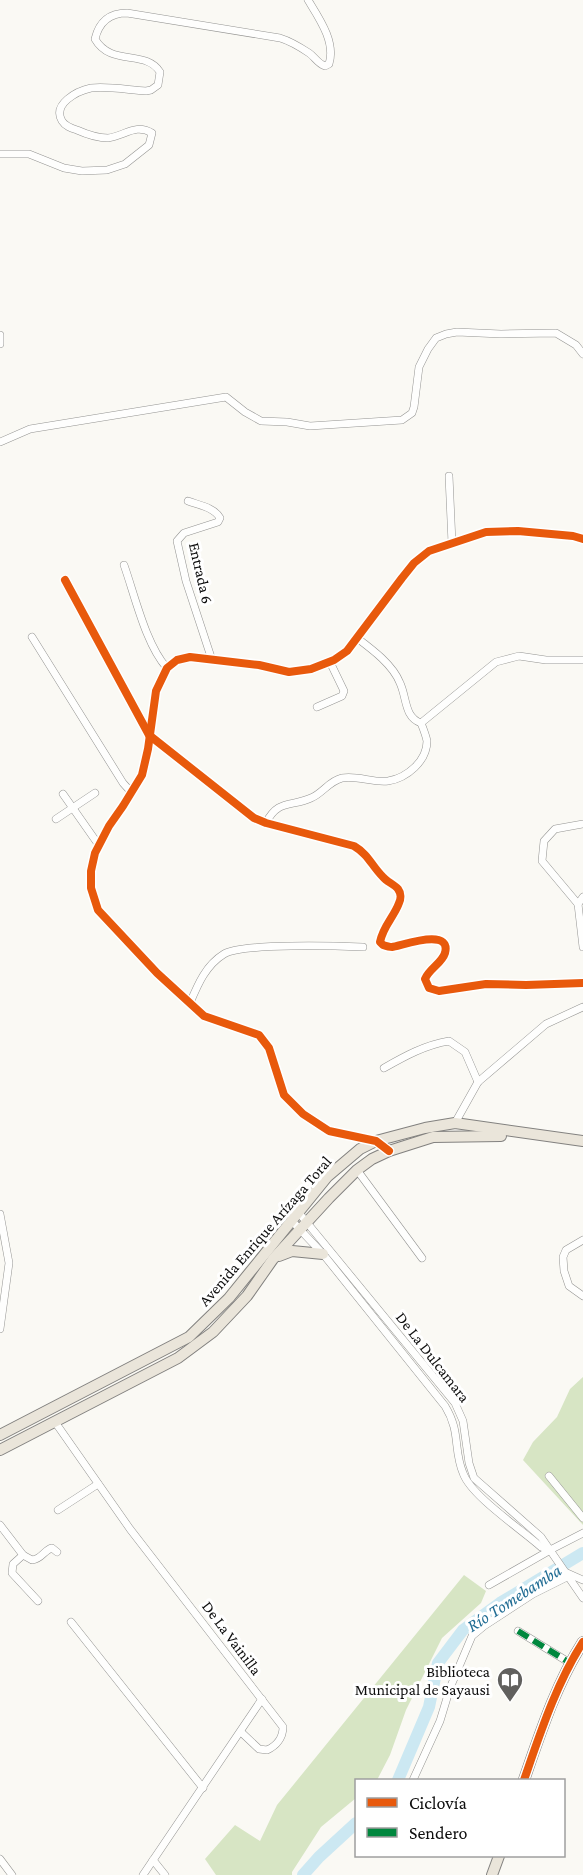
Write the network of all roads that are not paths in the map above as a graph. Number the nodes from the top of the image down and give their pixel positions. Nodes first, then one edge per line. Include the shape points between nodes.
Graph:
1 (308, 0) edge
2 (0, 154) edge
3 (0, 335) edge
4 (0, 344) edge
5 (583, 354) edge
6 (0, 442) edge
7 (449, 476) dead end
8 (188, 501) dead end
9 (583, 539) edge
10 (452, 543) junction
11 (124, 565) dead end
12 (65, 580) dead end
13 (32, 637) dead end
14 (357, 638) junction
15 (212, 660) junction
16 (583, 660) edge
17 (330, 662) junction
18 (167, 668) junction
19 (317, 707) dead end
20 (421, 723) junction
21 (149, 735) junction
22 (95, 793) dead end
23 (132, 793) junction
24 (63, 794) dead end
25 (73, 809) junction
26 (56, 819) dead end
27 (266, 823) junction
28 (583, 824) edge
29 (98, 844) junction
30 (580, 901) edge
31 (363, 947) dead end
32 (583, 947) edge
33 (583, 983) edge
34 (190, 1003) junction
35 (583, 1007) edge
36 (384, 1068) dead end
37 (478, 1082) junction
38 (455, 1123) junction
39 (537, 1136) junction
40 (376, 1141) junction
41 (583, 1142) edge
42 (389, 1151) junction
43 (357, 1170) junction
44 (0, 1214) edge
45 (300, 1221) junction
46 (583, 1240) edge
47 (323, 1254) junction
48 (422, 1258) dead end
49 (273, 1259) junction
50 (0, 1273) edge
51 (7, 1281) junction
52 (583, 1296) edge
53 (0, 1329) edge
54 (55, 1422) junction
55 (0, 1435) edge
56 (0, 1450) edge
57 (549, 1476) dead end
58 (98, 1484) junction
59 (58, 1510) dead end
60 (583, 1518) edge
61 (0, 1526) edge
62 (583, 1533) edge
63 (57, 1552) dead end
64 (550, 1552) junction
65 (23, 1555) junction
66 (567, 1573) junction
67 (583, 1580) edge
68 (489, 1585) dead end
69 (583, 1598) edge
70 (38, 1601) dead end
71 (71, 1622) dead end
72 (518, 1631) dead end
73 (583, 1642) edge
74 (570, 1663) junction
75 (262, 1699) junction
76 (241, 1732) junction
77 (413, 1779) edge
78 (524, 1779) edge
79 (203, 1788) junction
80 (499, 1857) edge
81 (0, 1859) edge
82 (153, 1860) junction
83 (12, 1875) edge
84 (143, 1875) edge
85 (165, 1875) edge
86 (492, 1875) edge

1 - 2 street via 330,47 331,57 325,66 280,38 127,13 111,16 98,28 98,45 109,54 152,63 160,72 158,85 146,91 91,88 62,104 60,116 71,128 105,138 139,128 147,130 152,133 149,145 125,164 107,170 82,171 28,154
3 - 4 street
5 - 6 street via 556,333 457,332 436,338 428,349 419,367 412,413 402,420 310,426 261,422 226,397 30,429
7 - 10 street
8 - 15 street, Entrada 6 via 213,510 220,518 184,533 177,541
9 - 10 street via 518,531 486,532
10 - 14 street via 429,551 414,563
11 - 18 street via 153,646
12 - 21 street
13 - 23 street
14 - 17 street via 347,651
14 - 20 street via 394,672 410,716
15 - 17 street via 289,672
15 - 18 street via 190,657
16 - 20 street via 519,656 496,662
17 - 19 street via 344,691 342,696
18 - 21 street via 156,692
20 - 27 street via 427,741 418,765 405,776 388,781 351,777 333,781 313,797 284,804 271,812
21 - 23 street via 142,775
21 - 27 street via 254,818
22 - 25 street
23 - 29 street
24 - 25 street
25 - 26 street
25 - 29 street
27 - 33 street via 348,843 365,853 401,894 380,942 393,947 436,939 446,948 445,956 425,979 429,988 439,991 486,984
28 - 30 street via 555,829 544,840 542,861
29 - 34 street via 91,888 98,910
30 - 32 street
31 - 34 street via 234,950 202,976
34 - 40 street via 204,1016 259,1035 269,1048 284,1095 303,1114 329,1131
35 - 37 street via 546,1024
36 - 37 street via 418,1050 449,1041 465,1052
37 - 38 street
38 - 39 main road, Avenida Enrique Arízaga Toral
38 - 40 main road, Avenida Enrique Arízaga Toral
39 - 41 main road, Avenida Enrique Arízaga Toral
39 - 42 main road, Avenida Enrique Arízaga Toral via 434,1137
40 - 42 street
40 - 45 main road, Avenida Enrique Arízaga Toral via 360,1149 327,1177
42 - 43 main road, Avenida Enrique Arízaga Toral
43 - 45 main road, Avenida Enrique Arízaga Toral
43 - 48 street
44 - 51 street via 9,1263
45 - 47 street, De La Dulcamara
45 - 49 main road, Avenida Enrique Arízaga Toral
45 - 55 main road, Avenida Enrique Arízaga Toral via 189,1337
45 - 64 street, De La Dulcamara via 455,1403 463,1421 474,1478 541,1537
46 - 52 street via 562,1257 569,1286
47 - 49 main road via 292,1251
47 - 64 street, De La Dulcamara via 445,1406 455,1425 462,1471 472,1488
49 - 54 main road, Avenida Enrique Arízaga Toral via 247,1296 194,1347
50 - 51 street
51 - 53 street
54 - 56 main road, Avenida Enrique Arízaga Toral
54 - 58 street, De La Vainilla
57 - 60 street
58 - 59 street
58 - 75 street, De La Vainilla
61 - 65 street
62 - 64 street
63 - 65 street via 49,1549 37,1560
64 - 66 street, De La Dulcamara
64 - 68 street
65 - 70 street via 13,1564 12,1573
66 - 67 street, De La Dulcamara
66 - 69 street, De La Dulcamara
66 - 77 street via 472,1636
71 - 79 street
72 - 74 street
73 - 74 main road
74 - 78 main road
75 - 76 street, De La Vainilla
75 - 76 street via 280,1720 281,1737 271,1749 262,1750
76 - 79 street, De La Vainilla
79 - 82 street, De La Vainilla
80 - 86 main road
81 - 83 street
82 - 84 street, De La Vainilla
82 - 85 street

